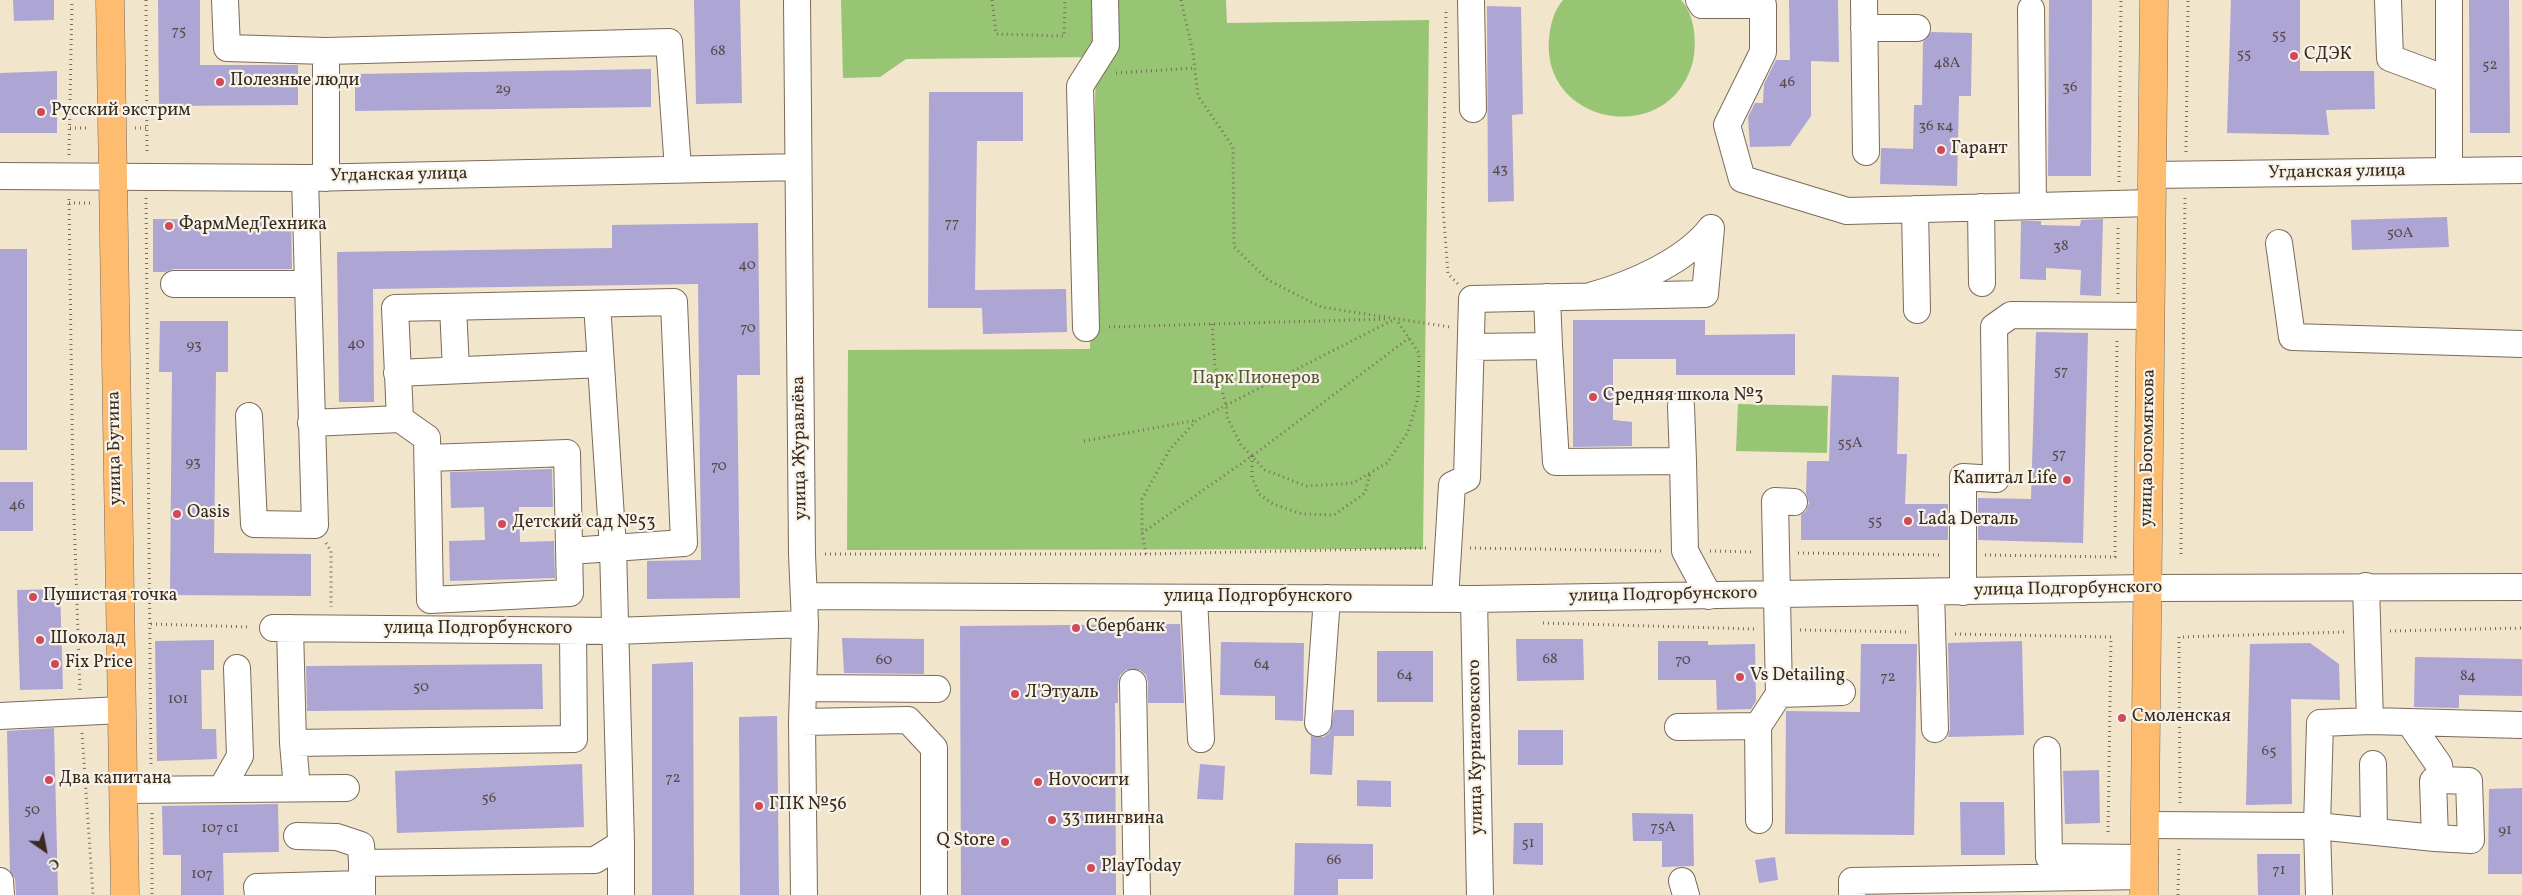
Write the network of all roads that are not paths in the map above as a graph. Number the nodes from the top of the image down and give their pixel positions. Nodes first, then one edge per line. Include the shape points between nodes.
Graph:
1 (110, 0) edge
2 (225, 0) edge
3 (797, 0) edge
4 (1105, 0) edge
5 (1471, 0) edge
6 (1699, 0) edge
7 (1864, 0) edge
8 (2154, 0) edge
9 (2388, 0) edge
10 (2449, 0) edge
11 (2030, 9) dead end
12 (1864, 28) junction
13 (1917, 28) dead end
14 (326, 51) junction
15 (2449, 80) junction
16 (1474, 109) dead end
17 (1866, 152) dead end
18 (798, 167) junction
19 (678, 169) junction
20 (2522, 170) edge
21 (2449, 171) junction
22 (2153, 175) junction
23 (0, 176) edge
24 (112, 176) junction
25 (315, 178) junction
26 (2152, 203) junction
27 (2033, 206) junction
28 (1981, 207) junction
29 (1915, 209) junction
30 (2279, 243) dead end
31 (1982, 283) dead end
32 (174, 284) dead end
33 (308, 284) junction
34 (1590, 296) dead end
35 (1547, 297) junction
36 (597, 304) junction
37 (453, 307) junction
38 (1918, 310) dead end
39 (2151, 316) junction
40 (1086, 328) road end
41 (1471, 339) junction
42 (2522, 344) edge
43 (1549, 346) junction
44 (601, 364) junction
45 (456, 370) junction
46 (398, 372) junction
47 (1681, 406) dead end
48 (248, 416) dead end
49 (400, 419) junction
50 (311, 423) junction
51 (428, 458) junction
52 (1683, 461) junction
53 (1794, 502) dead end
54 (613, 548) junction
55 (569, 551) junction
56 (2366, 586) junction
57 (2522, 587) edge
58 (2147, 588) junction
59 (1931, 592) junction
60 (1963, 592) junction
61 (1777, 595) junction
62 (804, 596) junction
63 (1709, 596) junction
64 (1194, 598) junction
65 (1327, 598) junction
66 (1445, 599) junction
67 (1474, 599) junction
68 (805, 624) junction
69 (573, 630) junction
70 (615, 631) junction
71 (237, 668) dead end
72 (1133, 683) dead end
73 (803, 688) junction
74 (937, 689) dead end
75 (1842, 692) dead end
76 (1779, 694) junction
77 (121, 710) junction
78 (0, 716) edge
79 (2370, 721) junction
80 (802, 722) junction
81 (2409, 722) junction
82 (1318, 723) dead end
83 (2522, 725) edge
84 (1758, 726) junction
85 (1678, 727) dead end
86 (1935, 729) dead end
87 (1201, 740) dead end
88 (293, 743) junction
89 (2048, 750) dead end
90 (2373, 764) dead end
91 (2441, 780) junction
92 (222, 788) junction
93 (297, 788) junction
94 (346, 788) dead end
95 (122, 790) junction
96 (1759, 820) dead end
97 (2145, 825) junction
98 (2317, 826) junction
99 (2374, 830) junction
100 (297, 836) dead end
101 (2435, 838) junction
102 (621, 844) junction
103 (2144, 876) edge
104 (0, 881) edge
105 (362, 881) edge
106 (2043, 886) edge
107 (1, 895) edge
108 (125, 895) edge
109 (258, 895) edge
110 (621, 895) edge
111 (804, 895) edge
112 (934, 895) edge
113 (1136, 895) edge
114 (1480, 895) edge
115 (1852, 895) edge
116 (2319, 895) edge

1 - 24 main road, улица Бутина
2 - 14 street via 227,48
3 - 18 street, улица Журавлёва
4 - 40 street via 1106,45 1080,86
5 - 16 street
6 - 29 street via 1702,5 1762,5 1763,52 1727,125 1742,179 1846,211
7 - 12 street
8 - 22 main road, улица Богомягкова
9 - 15 street via 2390,58
10 - 15 street
11 - 27 street
12 - 13 street
12 - 17 street
14 - 19 street via 670,42
14 - 25 street
15 - 21 street
18 - 19 street, Угданская улица
18 - 62 street, улица Журавлёва
19 - 25 street, Угданская улица
20 - 21 street, Угданская улица
21 - 22 street, Угданская улица
22 - 26 main road, улица Богомягкова
23 - 24 street, Угданская улица
24 - 25 street, Угданская улица
24 - 77 main road, улица Бутина
25 - 33 street
26 - 27 street
26 - 39 main road, улица Богомягкова
27 - 28 street
28 - 29 street
28 - 31 street
29 - 38 street
30 - 42 street via 2292,337
32 - 33 street
33 - 50 street
34 - 35 street
35 - 41 street via 1472,299
35 - 43 street
36 - 37 street
36 - 44 street
36 - 54 street via 674,302 684,543
37 - 45 street
37 - 46 street via 395,308
39 - 58 main road, улица Богомягкова
39 - 60 street via 2011,315 1994,327 1996,479 1963,477
41 - 43 street
41 - 66 street via 1467,478 1452,485
43 - 52 street via 1556,462
44 - 45 street
44 - 54 street
45 - 46 street
46 - 49 street
47 - 52 street
48 - 50 street via 254,524 315,525
49 - 50 street
49 - 51 street via 427,438
51 - 55 street via 567,454
51 - 55 street via 430,600 570,594
52 - 63 street via 1685,551
53 - 61 street via 1775,502
54 - 55 street
54 - 70 street
56 - 57 street, улица Подгорбунского
56 - 58 street, улица Подгорбунского
56 - 79 street
58 - 60 street, улица Подгорбунского
58 - 97 main road, улица Богомягкова
59 - 60 street, улица Подгорбунского
59 - 61 street, улица Подгорбунского
59 - 86 street
61 - 63 street, улица Подгорбунского
61 - 76 street
62 - 64 street, улица Подгорбунского
62 - 68 street, улица Журавлёва
63 - 67 street, улица Подгорбунского
64 - 65 street, улица Подгорбунского
64 - 87 street
65 - 66 street, улица Подгорбунского
65 - 82 street
66 - 67 street, улица Подгорбунского
67 - 114 street, улица Курнатовского
68 - 70 street, улица Подгорбунского
68 - 73 street, улица Журавлёва
69 - 70 street, улица Подгорбунского
69 - 88 street via 574,739
69 - 88 street, улица Подгорбунского via 282,628
70 - 102 street
71 - 92 street via 240,756
72 - 113 street
73 - 74 street
73 - 80 street, улица Журавлёва
75 - 76 street
76 - 84 street
77 - 78 street
77 - 95 main road, улица Бутина
79 - 81 street
79 - 98 street via 2320,723
80 - 111 street, улица Журавлёва
80 - 112 street via 908,720 934,748
81 - 83 street
81 - 91 street via 2440,766
84 - 85 street
84 - 96 street
88 - 93 street
89 - 103 street via 2049,857 2108,857
90 - 99 street
91 - 101 street via 2433,781
91 - 101 street via 2469,780 2471,840
92 - 93 street
92 - 95 street
93 - 94 street
95 - 108 main road, улица Бутина
97 - 98 street
97 - 103 main road, улица Богомягкова
98 - 99 street
98 - 116 street
99 - 101 street
100 - 105 street via 336,837 361,845
102 - 105 street via 595,860
102 - 110 street
103 - 106 street
104 - 107 street
105 - 109 street via 257,886
106 - 115 street via 1852,881

